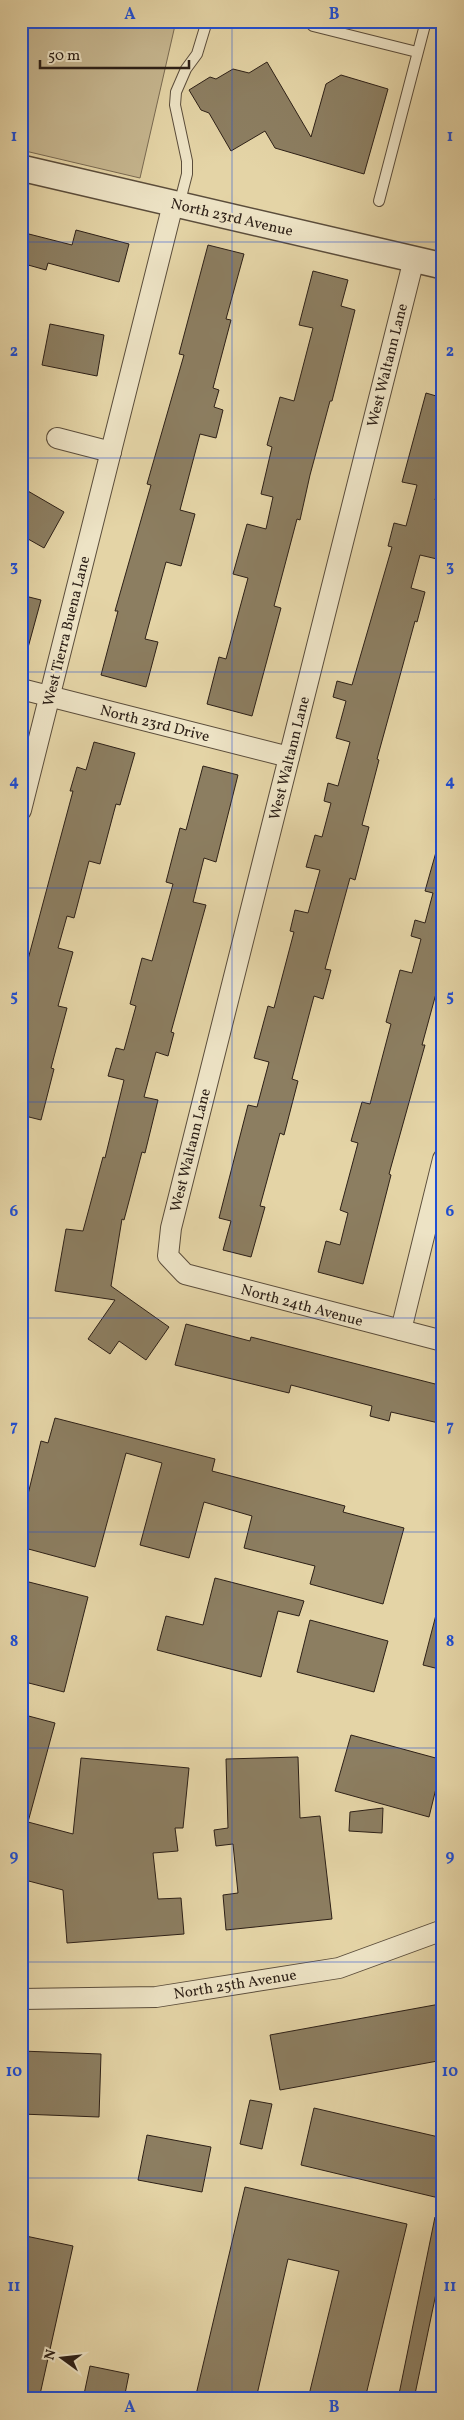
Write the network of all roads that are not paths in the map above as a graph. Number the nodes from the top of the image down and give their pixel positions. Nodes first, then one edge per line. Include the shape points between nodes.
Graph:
1 (207, 21) edge
2 (308, 21) edge
3 (426, 21) edge
4 (417, 52) junction
5 (21, 168) edge
6 (379, 201) dead end
7 (176, 204) junction
8 (414, 259) junction
9 (443, 266) edge
10 (57, 438) dead end
11 (111, 452) junction
12 (21, 689) edge
13 (50, 696) junction
14 (289, 757) junction
15 (21, 810) edge
16 (443, 1159) edge
17 (168, 1256) joint
18 (401, 1330) junction
19 (443, 1341) edge
20 (443, 1930) edge
21 (21, 1998) edge

1 - 7 lane via 197,54 176,92 175,105 187,161 187,174
2 - 4 lane via 313,26
3 - 4 lane
4 - 6 lane
5 - 7 street, North 23rd Avenue
7 - 8 street, North 23rd Avenue
7 - 11 street, West Tierra Buena Lane
8 - 9 street, North 23rd Avenue
8 - 14 street, West Waltann Lane
10 - 11 street
11 - 13 street, West Tierra Buena Lane
12 - 13 street, North 23rd Drive
13 - 14 street, North 23rd Drive
13 - 15 street, West Tierra Buena Lane
14 - 17 street, West Waltann Lane via 171,1228
16 - 18 street
17 - 18 street, North 24th Avenue via 185,1274
18 - 19 street, North 24th Avenue
20 - 21 street, North 25th Avenue via 329,1969 156,1997

